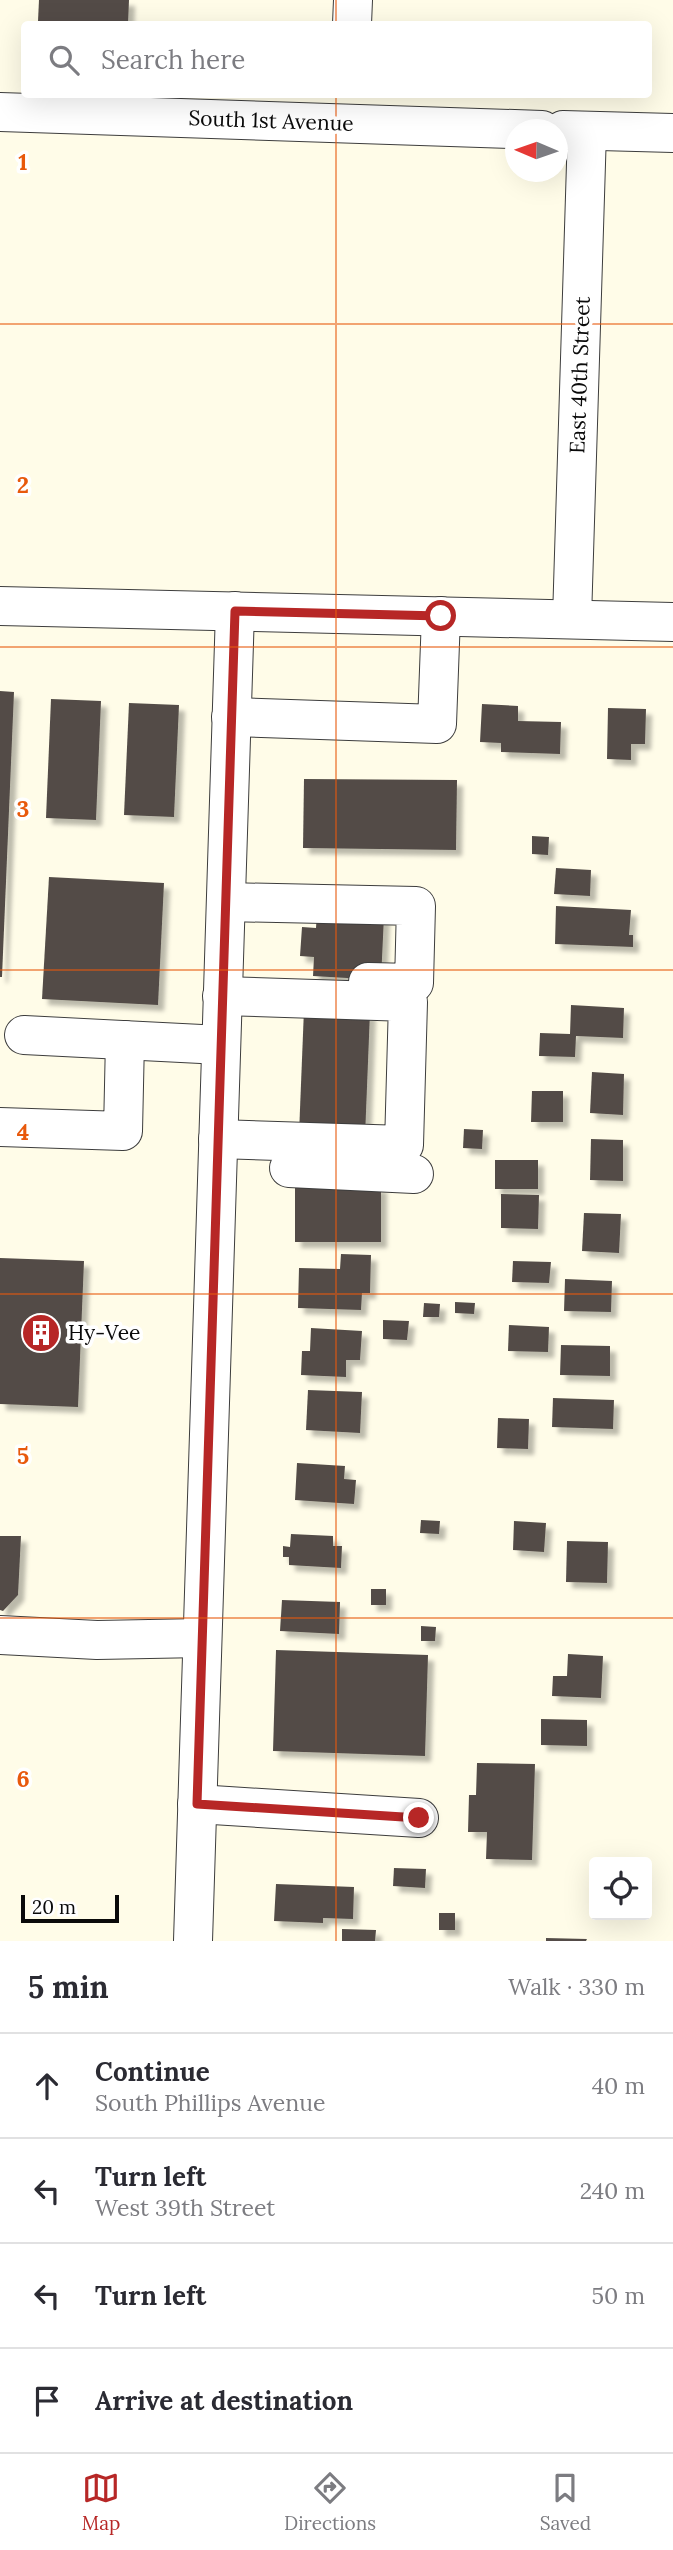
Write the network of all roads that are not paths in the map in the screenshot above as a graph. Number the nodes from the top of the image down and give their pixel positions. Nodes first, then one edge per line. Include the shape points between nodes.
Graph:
1 (353, 0) edge
2 (352, 21) edge
3 (351, 109) edge
4 (0, 112) edge
5 (505, 126) edge
6 (572, 130) edge
7 (673, 133) edge
8 (0, 606) edge
9 (235, 611) junction
10 (441, 616) junction
11 (572, 619) junction
12 (673, 622) edge
13 (231, 717) junction
14 (226, 902) junction
15 (223, 987) junction
16 (24, 1035) dead end
17 (125, 1040) junction
18 (220, 1045) junction
19 (0, 1127) edge
20 (217, 1152) junction
21 (414, 1174) dead end
22 (0, 1635) edge
23 (202, 1639) junction
24 (197, 1804) junction
25 (419, 1818) dead end
26 (193, 1941) edge

1 - 2 street
3 - 4 street, South 1st Avenue
3 - 5 street, South 1st Avenue
6 - 7 street
6 - 11 street, East 40th Street
8 - 9 street
9 - 10 street
9 - 13 street
10 - 11 street
10 - 13 street via 437,724
11 - 12 street
13 - 14 street
14 - 15 street
14 - 15 street via 416,906 414,983
15 - 18 street
15 - 20 street via 408,1002 404,1145
16 - 17 street
17 - 18 street
17 - 19 street via 123,1131
18 - 20 street
20 - 21 street
20 - 23 street
22 - 23 street
23 - 24 street
24 - 25 street
24 - 26 street

